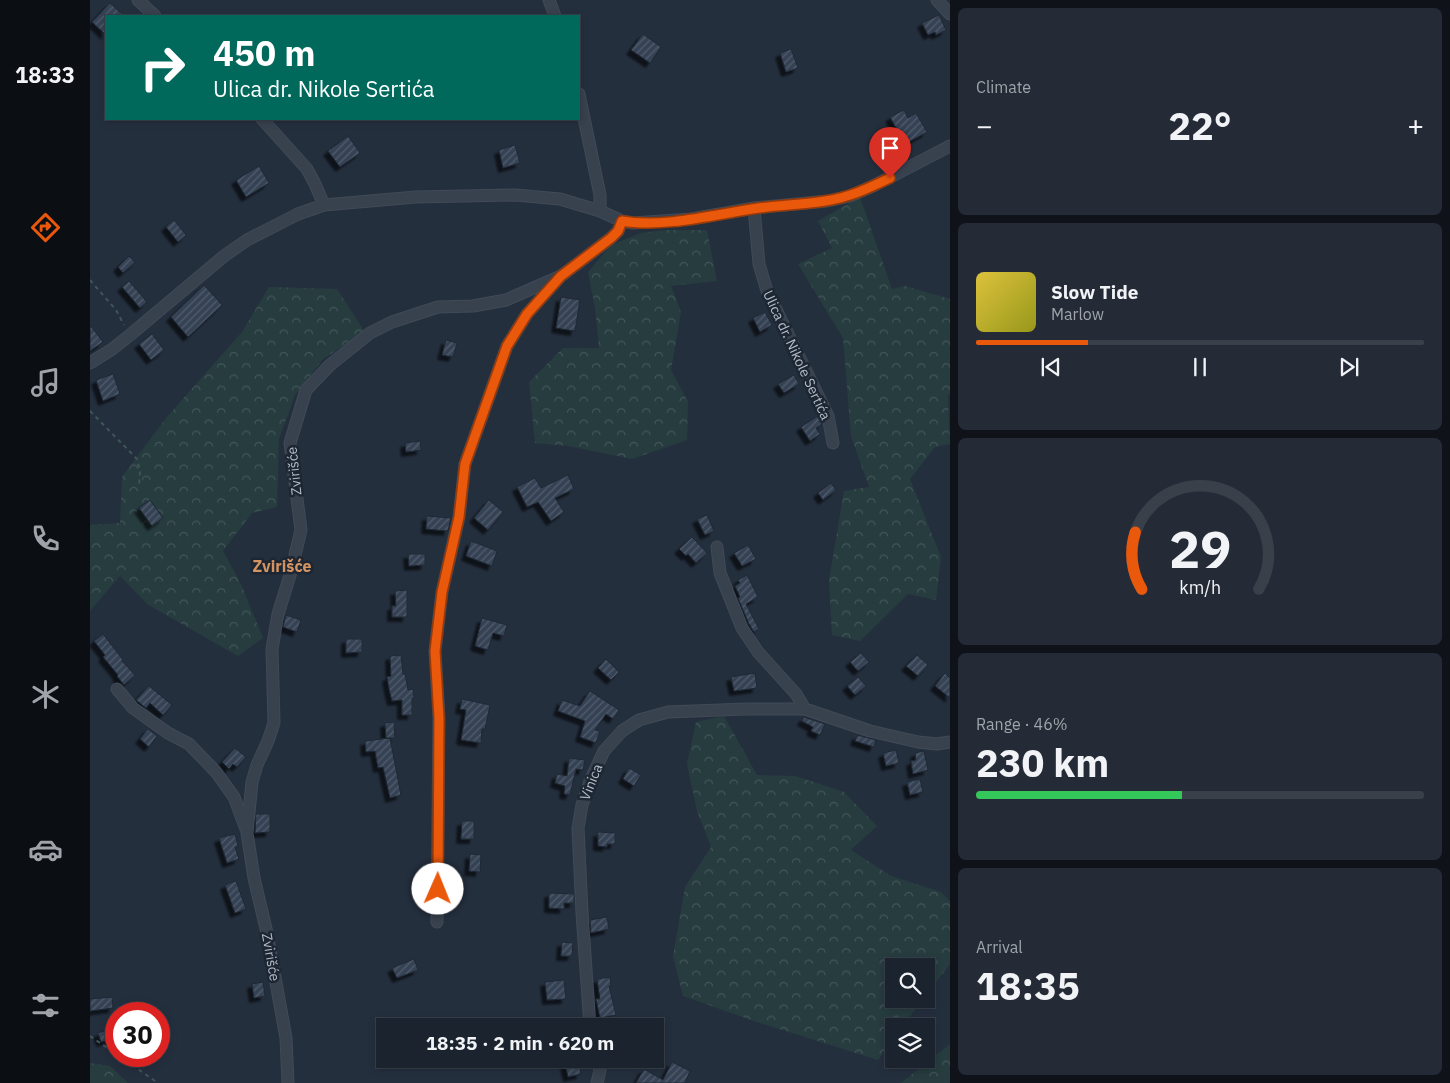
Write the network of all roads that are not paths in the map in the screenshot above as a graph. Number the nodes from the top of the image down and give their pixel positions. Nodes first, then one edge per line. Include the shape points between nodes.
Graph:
1 (138, 0) edge
2 (549, 0) edge
3 (937, 0) edge
4 (950, 14) edge
5 (154, 15) edge
6 (555, 15) edge
7 (580, 99) edge
8 (263, 120) edge
9 (950, 146) edge
10 (324, 205) junction
11 (754, 208) junction
12 (600, 211) junction
13 (622, 221) junction
14 (561, 276) junction
15 (90, 363) edge
16 (833, 443) dead end
17 (716, 547) dead end
18 (117, 689) dead end
19 (805, 709) junction
20 (950, 742) edge
21 (247, 833) junction
22 (437, 922) dead end
23 (589, 1018) edge
24 (599, 1068) edge
25 (288, 1083) edge
26 (597, 1083) edge

1 - 5 street
2 - 6 street
3 - 4 street
7 - 12 street via 600,195
8 - 10 street via 306,169
9 - 11 street via 850,196
10 - 12 street via 416,197 515,196 560,199
10 - 15 street via 298,214 247,240 111,350
11 - 13 street via 691,219
11 - 16 street, Ulica dr. Nikole Sertića via 759,264 767,291 828,416
12 - 13 street
13 - 14 street, Zvirišće via 611,238
14 - 21 street, Zvirišće via 506,300 474,306 438,307 392,322 370,333 330,364 306,390 290,443 301,530 278,614 272,649 274,724 252,782
14 - 22 street, Zvirišće via 527,314 507,346 465,464 435,651 439,718
17 - 19 street via 720,573 742,628
18 - 21 street, Zvirišće via 133,708 189,744 216,772 234,797
19 - 20 street, Vinica via 918,742
19 - 23 street, Vinica via 668,712 639,720 622,731 604,750 582,805 578,828
21 - 25 street, Zvirišće via 286,1038
24 - 26 street

